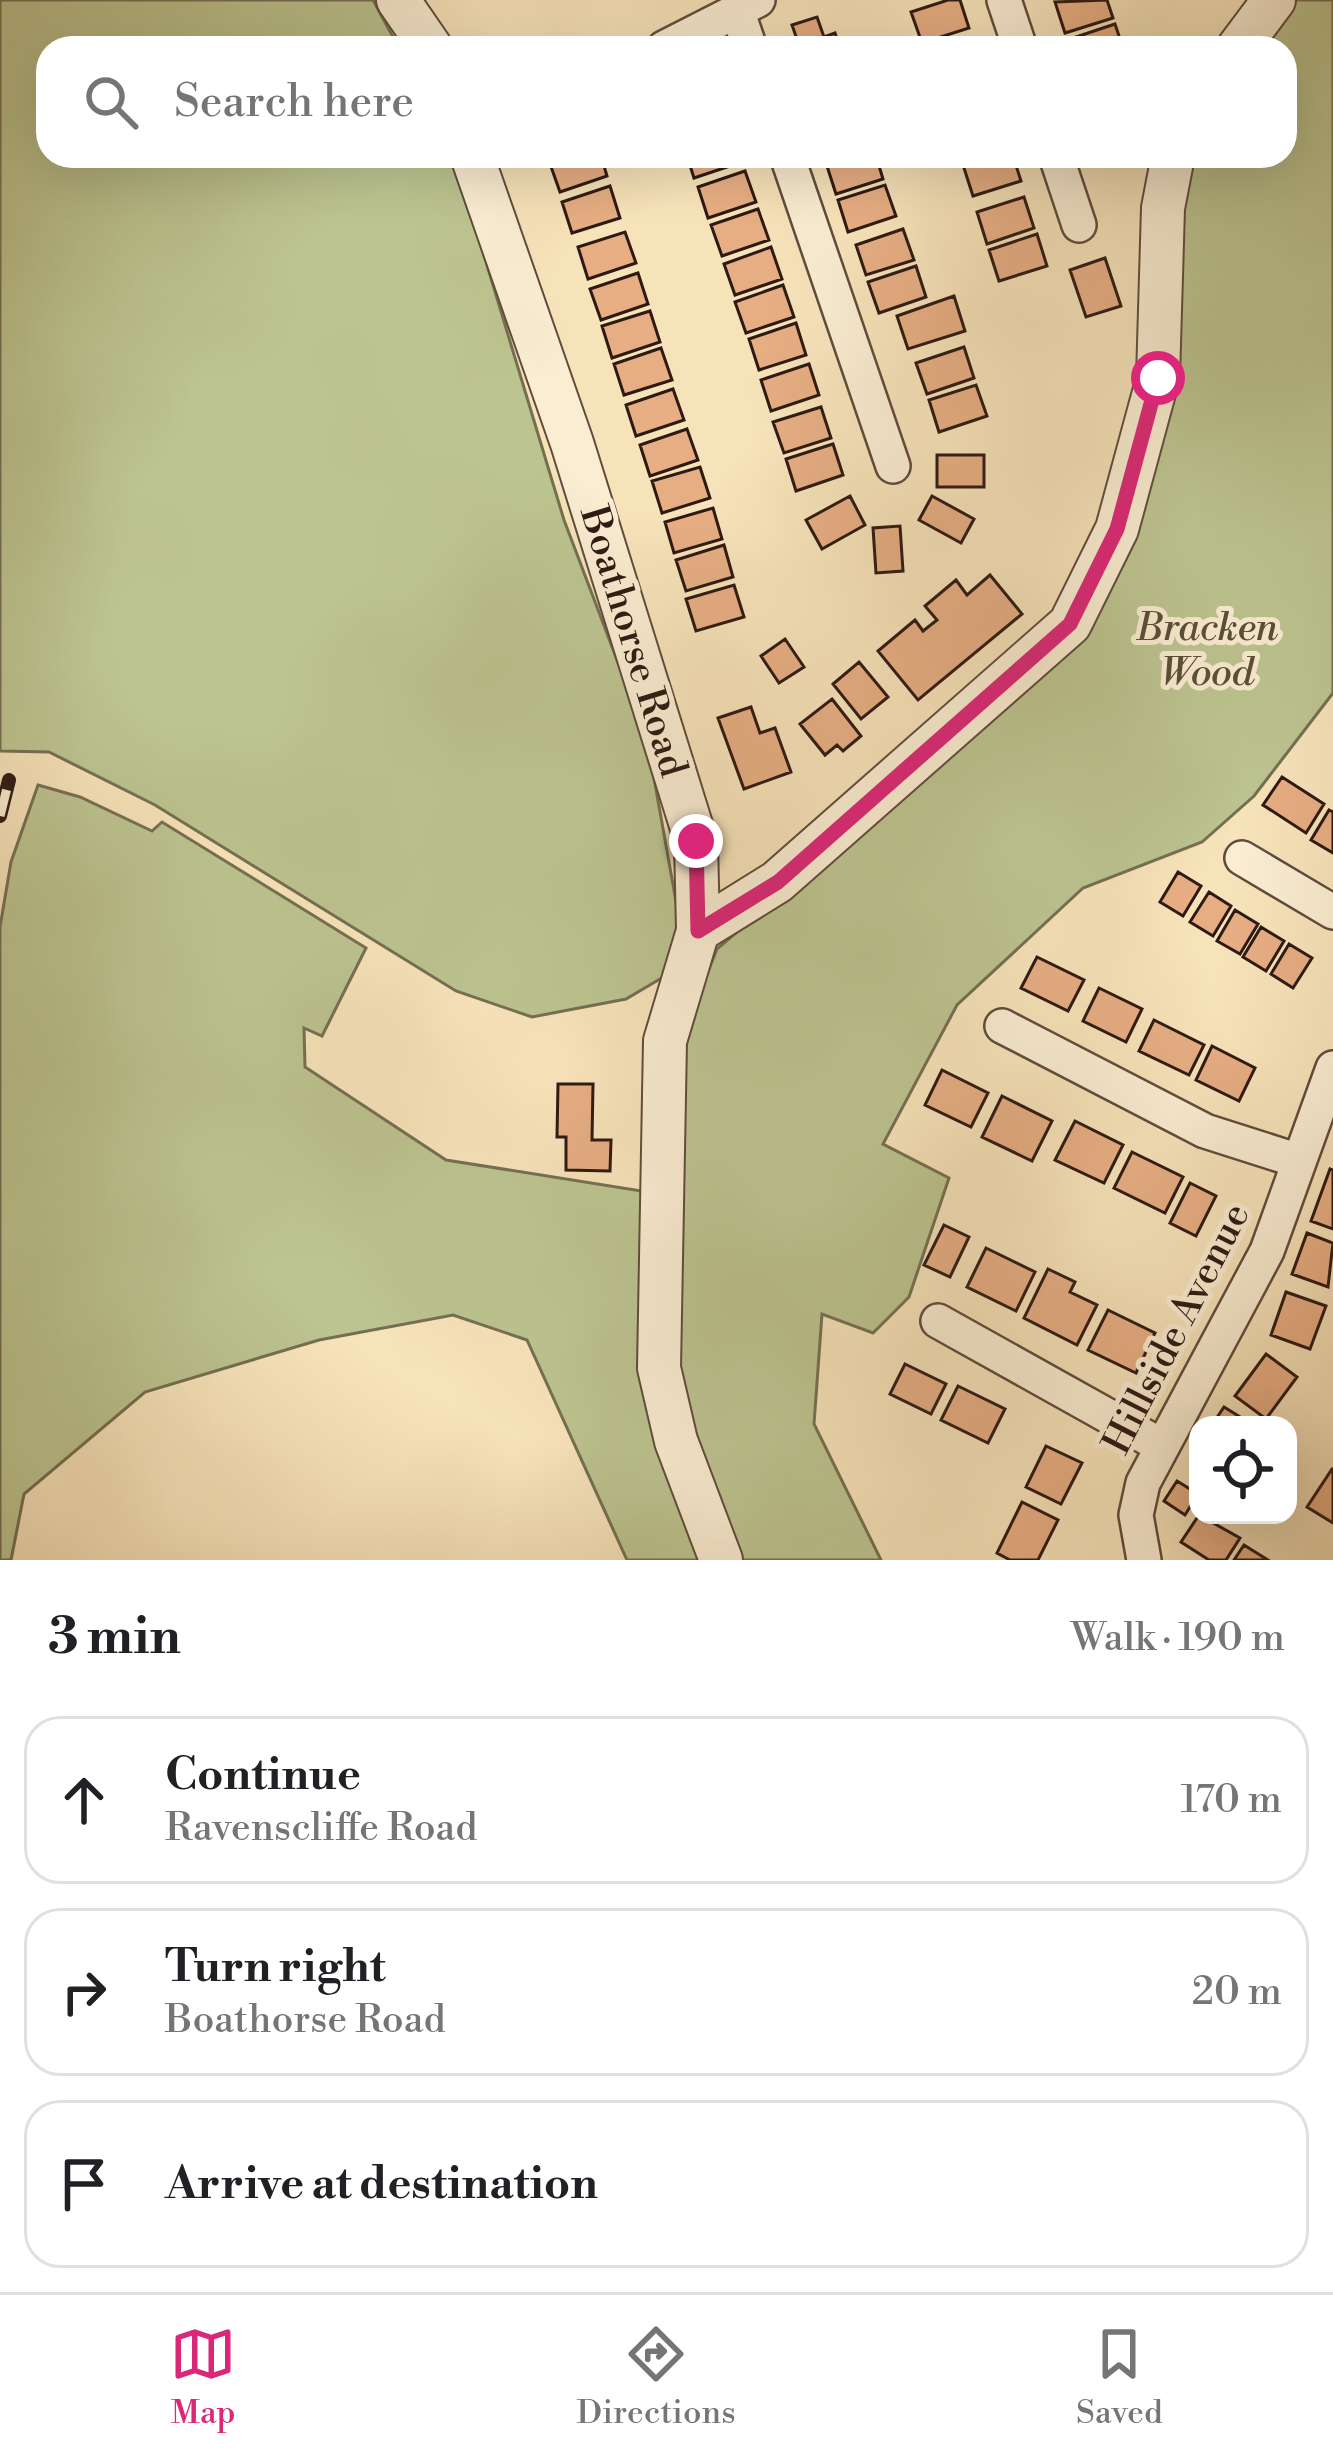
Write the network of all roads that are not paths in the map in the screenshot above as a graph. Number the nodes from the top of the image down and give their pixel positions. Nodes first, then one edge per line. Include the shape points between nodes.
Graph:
1 (398, 0) edge
2 (1004, 0) edge
3 (1274, 0) edge
4 (748, 6) edge
5 (425, 36) edge
6 (688, 36) edge
7 (749, 36) edge
8 (1016, 36) edge
9 (1247, 36) edge
10 (476, 168) edge
11 (791, 168) edge
12 (1060, 168) edge
13 (1171, 168) edge
14 (1079, 225) dead end
15 (893, 466) dead end
16 (1242, 858) dead end
17 (1333, 912) edge
18 (698, 931) junction
19 (1014, 1045) dead end
20 (1333, 1068) edge
21 (1299, 1161) junction
22 (938, 1321) dead end
23 (1160, 1445) junction
24 (722, 1560) edge
25 (1144, 1560) edge

1 - 5 street
2 - 8 street
3 - 9 street
4 - 6 street
4 - 7 street
10 - 18 street, Boathorse Road via 656,700 696,841
11 - 15 street
12 - 14 street
13 - 18 street via 1158,378 1117,529 1070,624 778,882
16 - 17 street
18 - 24 street, Boathorse Road via 664,1041 659,1368 676,1441
19 - 21 street via 1204,1131
20 - 21 street, Hillside Avenue
21 - 23 street, Hillside Avenue via 1238,1311
22 - 23 street
23 - 25 street, Hillside Avenue via 1136,1515

